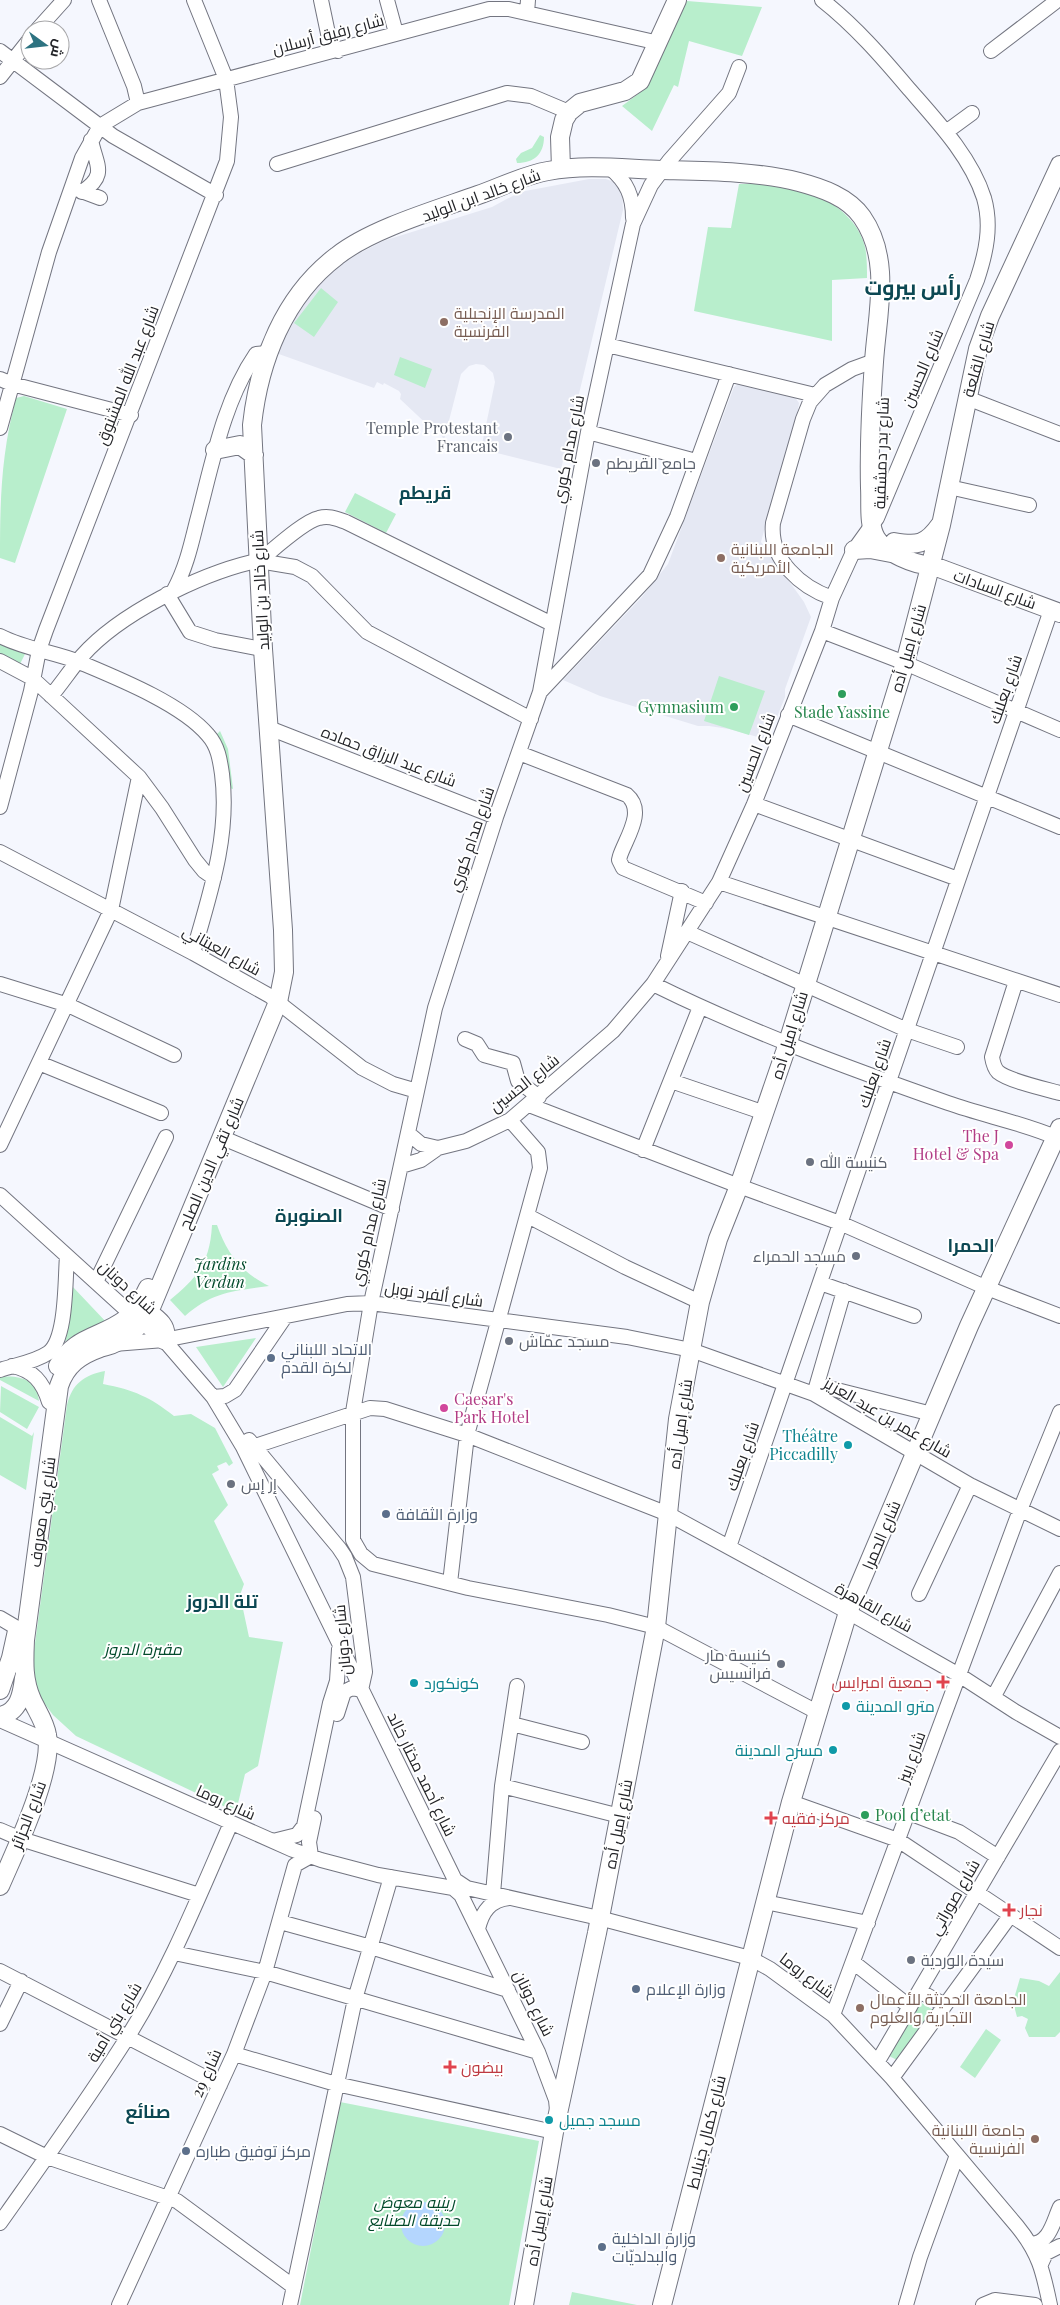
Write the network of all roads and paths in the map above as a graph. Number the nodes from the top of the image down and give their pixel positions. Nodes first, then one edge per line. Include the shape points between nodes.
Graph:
1 (64, 0) edge
2 (99, 0) edge
3 (194, 0) edge
4 (321, 0) edge
5 (387, 0) edge
6 (677, 0) edge
7 (822, 0) edge
8 (1056, 5) edge
9 (527, 7) edge
10 (47, 20) edge
11 (396, 34) junction
12 (659, 43) junction
13 (0, 51) edge
14 (338, 51) junction
15 (990, 51) dead end
16 (20, 52) edge
17 (13, 61) junction
18 (739, 66) dead end
19 (0, 76) edge
20 (226, 79) junction
21 (138, 103) junction
22 (569, 112) junction
23 (972, 113) dead end
24 (100, 126) junction
25 (946, 132) junction
26 (91, 140) junction
27 (609, 163) junction
28 (277, 164) dead end
29 (561, 164) junction
30 (1060, 165) edge
31 (666, 166) junction
32 (76, 190) junction
33 (216, 194) junction
34 (100, 198) dead end
35 (387, 220) joint
36 (633, 224) junction
37 (356, 244) joint
38 (607, 345) junction
39 (262, 353) junction
40 (874, 353) junction
41 (729, 374) junction
42 (6, 382) edge
43 (812, 394) junction
44 (967, 398) junction
45 (131, 415) junction
46 (0, 428) edge
47 (588, 432) junction
48 (1060, 434) edge
49 (216, 450) junction
50 (250, 451) junction
51 (696, 461) junction
52 (949, 487) junction
53 (1029, 505) dead end
54 (875, 520) junction
55 (940, 524) junction
56 (897, 549) junction
57 (854, 550) junction
58 (255, 561) junction
59 (931, 566) junction
60 (171, 592) junction
61 (832, 598) junction
62 (1055, 611) edge
63 (552, 624) junction
64 (822, 631) junction
65 (0, 636) edge
66 (256, 648) junction
67 (39, 650) junction
68 (0, 662) edge
69 (78, 662) junction
70 (905, 663) junction
71 (32, 678) junction
72 (540, 692) junction
73 (51, 696) junction
74 (1015, 710) junction
75 (788, 716) junction
76 (531, 719) junction
77 (268, 728) junction
78 (1060, 730) edge
79 (878, 751) junction
80 (519, 753) junction
81 (0, 771) edge
82 (139, 777) junction
83 (987, 796) junction
84 (754, 804) junction
85 (0, 807) edge
86 (496, 817) junction
87 (1060, 827) edge
88 (850, 838) junction
89 (0, 852) edge
90 (214, 878) junction
91 (958, 879) junction
92 (719, 882) junction
93 (682, 891) junction
94 (706, 903) junction
95 (111, 910) junction
96 (825, 918) junction
97 (687, 932) junction
98 (193, 952) junction
99 (933, 952) junction
100 (666, 967) junction
101 (1016, 981) junction
102 (805, 983) junction
103 (0, 984) edge
104 (653, 984) junction
105 (1060, 995) edge
106 (274, 999) junction
107 (68, 1005) junction
108 (700, 1007) junction
109 (907, 1030) junction
110 (465, 1040) dead end
111 (788, 1043) junction
112 (957, 1047) dead end
113 (174, 1055) dead end
114 (39, 1063) junction
115 (671, 1081) junction
116 (890, 1082) junction
117 (417, 1091) junction
118 (1060, 1093) edge
119 (534, 1101) junction
120 (161, 1113) dead end
121 (765, 1113) junction
122 (510, 1120) junction
123 (408, 1133) junction
124 (1059, 1135) edge
125 (166, 1137) dead end
126 (223, 1138) junction
127 (0, 1145) edge
128 (438, 1148) junction
129 (643, 1150) junction
130 (401, 1166) junction
131 (739, 1186) junction
132 (0, 1195) edge
133 (392, 1209) junction
134 (528, 1216) junction
135 (840, 1223) junction
136 (67, 1256) junction
137 (96, 1282) junction
138 (820, 1283) junction
139 (987, 1288) junction
140 (844, 1291) junction
141 (700, 1302) junction
142 (370, 1303) junction
143 (136, 1312) junction
144 (914, 1316) dead end
145 (1060, 1316) edge
146 (285, 1317) junction
147 (498, 1321) junction
148 (164, 1340) junction
149 (113, 1344) junction
150 (691, 1350) junction
151 (6, 1368) edge
152 (786, 1382) junction
153 (815, 1389) junction
154 (213, 1397) junction
155 (49, 1402) junction
156 (353, 1412) junction
157 (1060, 1412) edge
158 (224, 1414) junction
159 (932, 1414) junction
160 (467, 1435) junction
161 (255, 1446) junction
162 (916, 1454) junction
163 (43, 1476) junction
164 (970, 1485) junction
165 (1020, 1510) junction
166 (668, 1514) junction
167 (1060, 1529) edge
168 (353, 1540) junction
169 (730, 1547) junction
170 (338, 1548) junction
171 (373, 1564) junction
172 (1060, 1573) edge
173 (353, 1577) junction
174 (450, 1583) junction
175 (919, 1594) dead end
176 (848, 1612) junction
177 (0, 1618) edge
178 (656, 1627) junction
179 (17, 1628) junction
180 (339, 1644) junction
181 (959, 1675) junction
182 (24, 1678) junction
183 (518, 1686) dead end
184 (0, 1690) edge
185 (361, 1690) junction
186 (994, 1696) junction
187 (817, 1712) junction
188 (0, 1716) edge
189 (0, 1720) edge
190 (512, 1724) junction
191 (1060, 1736) edge
192 (48, 1742) junction
193 (582, 1742) dead end
194 (1060, 1750) edge
195 (502, 1786) junction
196 (791, 1802) junction
197 (909, 1813) junction
198 (620, 1816) junction
199 (231, 1823) junction
200 (0, 1830) edge
201 (21, 1839) junction
202 (898, 1840) junction
203 (272, 1841) junction
204 (442, 1855) junction
205 (311, 1856) junction
206 (998, 1857) junction
207 (391, 1877) junction
208 (449, 1880) junction
209 (425, 1882) junction
210 (0, 1886) edge
211 (493, 1894) junction
212 (977, 1894) junction
213 (199, 1895) junction
214 (512, 1898) junction
215 (765, 1902) junction
216 (1010, 1916) junction
217 (600, 1918) junction
218 (280, 1922) junction
219 (868, 1923) junction
220 (478, 1928) junction
221 (371, 1947) junction
222 (1060, 1948) edge
223 (174, 1953) junction
224 (750, 1958) junction
225 (853, 1962) junction
226 (0, 1971) edge
227 (265, 1972) junction
228 (21, 1982) junction
229 (508, 1990) junction
230 (920, 1991) junction
231 (355, 1999) junction
232 (945, 2005) junction
233 (910, 2007) junction
234 (833, 2015) junction
235 (0, 2024) edge
236 (127, 2037) junction
237 (538, 2052) junction
238 (234, 2054) junction
239 (877, 2055) junction
240 (892, 2078) junction
241 (336, 2084) junction
242 (220, 2085) junction
243 (556, 2125) junction
244 (0, 2134) edge
245 (957, 2154) junction
246 (47, 2157) junction
247 (169, 2197) junction
248 (1059, 2215) edge
249 (0, 2223) edge
250 (1022, 2232) junction
251 (1053, 2238) edge
252 (1031, 2244) junction
253 (1060, 2246) edge
254 (1041, 2264) junction
255 (294, 2287) junction
256 (119, 2305) edge
257 (290, 2305) edge
258 (524, 2305) edge
259 (662, 2305) edge
260 (906, 2305) edge
261 (983, 2305) edge
262 (1036, 2305) edge
263 (1050, 2305) edge

1 - 10 street
2 - 21 street
3 - 20 street, شارع عبد الله المشنوق
4 - 14 street via 330,43
5 - 11 street
6 - 12 main road
7 - 25 street, شارع الحسين via 866,40
8 - 15 street
9 - 11 street, شارع رفيق أرسلان via 489,9
9 - 12 street, شارع رفيق أرسلان
11 - 14 street, شارع رفيق أرسلان
12 - 22 main road via 646,72 633,87 580,103
13 - 17 street
14 - 20 street, شارع رفيق أرسلان
16 - 17 street
17 - 19 street
17 - 24 street
18 - 31 street, شارع مدام كوري via 730,92
20 - 21 street, شارع رفيق أرسلان
20 - 33 street, شارع عبد الله المشنوق via 231,131 227,161
21 - 24 street, شارع رفيق أرسلان
22 - 28 street via 531,96 507,93
22 - 29 main road via 560,137
23 - 25 street
24 - 26 street
24 - 33 street
25 - 54 street, شارع الحسين via 979,186 987,211 988,239 971,298
26 - 32 street via 82,158
26 - 32 street via 99,176 92,186
27 - 29 main road, شارع خالد ابن الوليد
27 - 31 main road, شارع بدر دمشقية
27 - 36 street via 630,193
29 - 35 main road, شارع خالد ابن الوليد via 510,175
29 - 37 main road, شارع خالد ابن الوليد
30 - 44 main road, شارع القلعة via 990,316 978,349
31 - 36 street, شارع مدام كوري via 645,195
31 - 40 main road, شارع بدر دمشقية via 782,178 831,193 850,204 870,230 879,262 880,300
31 - 54 main road, شارع بدر دمشقية via 770,167 819,176 852,192 874,219 887,252 890,278
32 - 34 street
32 - 42 street via 48,252
33 - 45 street, شارع عبد الله المشنوق
35 - 39 main road, شارع خالد بن الوليد via 352,235 313,264 290,289 267,331
36 - 38 street, شارع مدام كوري
37 - 39 main road, شارع خالد بن الوليد via 334,257 303,288
38 - 41 street
38 - 47 street, شارع مدام كوري
39 - 49 street via 239,384
39 - 50 main road, شارع خالد بن الوليد
40 - 43 street via 823,378
40 - 54 main road, شارع بدر دمشقية via 869,469
41 - 43 street
41 - 51 street
42 - 45 street
42 - 46 street
43 - 61 street via 801,408 794,432 787,476 773,524 773,540 788,570 796,578
44 - 48 street
44 - 52 main road, شارع القلعة
45 - 67 street, شارع عبد الله المشنوق
47 - 51 street
47 - 63 street, شارع مدام كوري
49 - 50 main road via 235,445
49 - 60 street via 187,562
50 - 58 main road, شارع خالد بن الوليد
51 - 72 street via 670,534 650,575
52 - 53 street
52 - 55 main road, شارع القلعة
54 - 56 main road, شارع بدر دمشقية via 879,542
54 - 57 street, شارع الحسين
55 - 56 main road via 930,538
55 - 59 main road, شارع القلعة
56 - 57 main road
56 - 59 main road, شارع بدر دمشقية via 926,560
57 - 61 street, شارع الحسين
58 - 60 street
58 - 63 street via 308,523 331,517
58 - 66 main road, شارع خالد بن الوليد
58 - 76 street via 295,567 312,576 367,632
58 - 77 main road, شارع خالد بن الوليد
59 - 62 main road, شارع السادات
59 - 70 main road, شارع إميل أده
60 - 66 street via 190,632
60 - 69 street via 110,631
61 - 64 street, شارع الحسين
62 - 74 street, شارع بعلبك
63 - 72 street, شارع مدام كوري
64 - 70 street
64 - 75 street, شارع الحسين
65 - 67 street
66 - 106 main road, شارع خالد بن الوليد via 277,951
67 - 69 street
67 - 71 street, شارع عبد الله المشنوق
68 - 71 street
69 - 73 street
69 - 90 street via 154,696 208,735 219,754 224,800 224,826
70 - 74 street
70 - 79 main road, شارع إميل أده
71 - 73 street
71 - 81 street, شارع عبد الله المشنوق via 24,688
71 - 85 street, شارع عبد الله المشنوق
72 - 76 street, شارع مدام كوري
73 - 82 street
74 - 78 street
74 - 83 street, شارع بعلبك
75 - 79 street
75 - 84 street, شارع الحسين
76 - 80 street, شارع مدام كوري
77 - 86 street, شارع عبد الرزاق حماده
77 - 106 main road, شارع خالد بن الوليد via 284,972
79 - 83 street
79 - 88 main road, شارع إميل أده
80 - 86 street, شارع مدام كوري
80 - 93 street via 631,799 634,816 620,856 621,864 628,871
82 - 90 street via 195,860
82 - 95 street
83 - 87 street
83 - 91 street, شارع بعلبك
84 - 88 street
84 - 92 street, شارع الحسين
86 - 117 street, شارع مدام كوري via 435,1008
88 - 91 street
88 - 96 main road, شارع إميل أده
89 - 95 street, شارع العيتاني
90 - 98 street
91 - 99 street, شارع بعلبك
92 - 94 street, شارع الحسين
92 - 96 street
93 - 94 street
93 - 100 street
94 - 97 street, شارع الحسين
95 - 98 street, شارع العيتاني
95 - 107 street
96 - 99 street
96 - 102 main road, شارع إميل أده
97 - 100 street, شارع الحسين
97 - 102 street
98 - 106 street, شارع العيتاني
99 - 101 street
99 - 109 street, شارع بعلبك
100 - 104 street, شارع الحسين
101 - 105 street
101 - 118 street via 992,1057 994,1067 1005,1076
102 - 109 street
102 - 111 main road, شارع إميل أده
103 - 107 street
104 - 108 street
104 - 119 street, شارع الحسين via 622,1022
106 - 117 street, شارع العيتاني via 362,1068 393,1084
106 - 126 main road, شارع تقي الدين الصلح
106 - 143 main road, شارع تقي الدين الصلح
107 - 113 street
107 - 114 street
108 - 111 street
108 - 115 street
109 - 112 street
109 - 116 street, شارع بعلبك
110 - 119 street via 478,1044 484,1055 513,1063 518,1080
111 - 116 street
111 - 121 main road, شارع إميل أده
114 - 120 street
114 - 127 street
115 - 121 street
115 - 129 street
116 - 124 street via 950,1104
116 - 135 street, شارع بعلبك
117 - 123 street, شارع مدام كوري
119 - 122 street, شارع الحسين
119 - 129 street
121 - 131 main road, شارع إميل أده
122 - 128 street, شارع الحسين via 466,1140
122 - 134 street via 534,1146 540,1158
123 - 128 street via 421,1144
123 - 130 street, شارع مدام كوري
124 - 139 main road, شارع الحمرا
125 - 137 street
126 - 133 street
126 - 143 main road, شارع تقي الدين الصلح
128 - 130 street, شارع الحسين via 421,1160
129 - 131 street
130 - 133 street, شارع مدام كوري
131 - 135 street
131 - 141 main road, شارع إميل أده via 718,1239
132 - 136 street, شارع دونان
133 - 142 street, شارع مدام كوري
134 - 141 street
134 - 147 street
135 - 138 street, شارع بعلبك
135 - 139 street
136 - 137 street, شارع دونان
136 - 151 street via 56,1344 43,1356
137 - 143 street, شارع دونان
138 - 140 street
138 - 152 street, شارع بعلبك
139 - 145 street
139 - 159 main road, شارع الحمرا
140 - 144 street
140 - 153 street
141 - 150 main road, شارع إميل أده
142 - 146 street, شارع ألفرد نوبل via 347,1304
142 - 147 street, شارع ألفرد نوبل
142 - 156 street, شارع مدام كوري
143 - 148 main road via 164,1326
143 - 149 main road, شارع بني معروف
143 - 155 main road, شارع بني معروف via 76,1343 68,1351 54,1372
146 - 148 street, شارع ألفرد نوبل
146 - 154 street via 235,1390 225,1396
147 - 150 street, شارع ألفرد نوبل via 627,1337
147 - 160 street
148 - 149 street, شارع ألفرد نوبل
148 - 154 street, شارع دونان
149 - 163 main road, شارع بني معروف via 80,1357 65,1372
150 - 152 street, شارع عمر بن عبد العزيز
150 - 166 main road, شارع إميل أده via 678,1419
151 - 155 street via 20,1368 35,1376 46,1391
152 - 153 street, شارع عمر بن عبد العزيز
152 - 169 street, شارع بعلبك
153 - 159 street
153 - 162 street, شارع عمر بن عبد العزيز
154 - 158 street, شارع دونان
155 - 163 main road, شارع بني معروف
156 - 160 street, شارع القاهرة via 385,1409
156 - 161 street, شارع القاهرة
156 - 168 street, شارع مدام كوري
157 - 165 street, شارع ربيز
158 - 161 street, شارع دونان
158 - 180 street, شارع دونان via 248,1455
159 - 162 main road, شارع الحمرا
160 - 166 street, شارع القاهرة
160 - 174 street
161 - 170 street, شارع دونان
162 - 164 street, شارع عمر بن عبد العزيز
162 - 176 main road, شارع الحمرا
163 - 179 main road, شارع بني معروف
163 - 182 main road, شارع بني معروف via 25,1640
164 - 165 street, شارع عمر بن عبد العزيز
164 - 175 street
165 - 167 street, شارع عمر بن عبد العزيز
165 - 181 street, شارع ربيز
166 - 169 street, شارع القاهرة
166 - 178 main road, شارع إميل أده
168 - 170 street via 348,1548
168 - 171 street, شارع مدام كوري via 361,1554
169 - 176 street, شارع القاهرة
170 - 173 street, شارع دونان
171 - 173 street via 360,1567
171 - 174 street
172 - 186 street
173 - 185 street, شارع دونان via 365,1672
174 - 178 street
176 - 181 street, شارع القاهرة
176 - 187 main road, شارع الحمرا
177 - 179 street
178 - 187 street
178 - 198 main road, شارع إميل أده
179 - 184 main road, شارع بني معروف
180 - 185 street, شارع دونان
180 - 203 street via 338,1682 330,1703 304,1826 298,1835
181 - 186 street, شارع القاهرة
181 - 197 street, شارع ربيز
182 - 188 main road via 16,1707
182 - 192 main road, شارع بني معروف via 46,1729
183 - 190 street
185 - 204 street, شارع أحمد مختار خالد
185 - 205 street via 346,1690 339,1702 309,1842
186 - 191 street, شارع القاهرة
187 - 196 main road, شارع الحمرا
189 - 192 street, شارع روما
190 - 193 street
190 - 195 street
192 - 199 street, شارع روما
192 - 201 main road, شارع الجزائر via 45,1771
194 - 206 street, شارع صوراتي
195 - 198 street
195 - 211 street
196 - 202 street
196 - 215 main road, شارع الحمرا
197 - 202 street, شارع ربيز
197 - 206 street via 959,1832
198 - 217 main road, شارع إميل أده
199 - 203 street, شارع روما
199 - 213 street, شارع بني أمية
200 - 201 street
201 - 210 main road, شارع الجزائر
201 - 213 street
202 - 212 street
202 - 219 street, شارع ربيز
203 - 205 street, شارع روما
204 - 208 street, شارع أحمد مختار خالد
204 - 209 street via 437,1871
205 - 207 street, شارع روما
205 - 218 street, شارع 29 via 296,1865
206 - 212 street, شارع صوراتي
207 - 209 street, شارع روما
207 - 221 street
208 - 209 street, شارع روما
208 - 211 street, شارع روما
208 - 220 street, شارع دونان via 461,1895
211 - 214 street, شارع روما
212 - 216 street
212 - 230 street, شارع صوراتي
213 - 223 street, شارع بني أمية
214 - 217 street, شارع روما
214 - 220 street via 492,1903 485,1909
215 - 219 street
215 - 224 main road, شارع الحمرا
216 - 222 street
216 - 232 street
217 - 224 street, شارع روما
217 - 243 main road, شارع إميل أده
218 - 221 street
218 - 227 street, شارع 29
219 - 225 street, شارع ربيز
220 - 229 street, شارع دونان
221 - 229 street
221 - 231 street
223 - 227 street
223 - 236 street, شارع بني أمية
224 - 234 street, شارع روما
224 - 259 main road, شارع كمال جنبلاط
225 - 233 street
225 - 234 street, شارع ربيز
226 - 228 street
227 - 231 street
227 - 238 street, شارع 29
228 - 235 street
228 - 236 street
229 - 237 street, شارع دونان
230 - 232 street
230 - 233 street, شارع صوراتي
231 - 237 street
231 - 241 street
232 - 240 street
233 - 239 street, شارع صوراتي
234 - 239 street, شارع روما
236 - 242 street
236 - 246 street, شارع بني أمية
237 - 243 street, شارع دونان via 556,2100
238 - 241 street
238 - 242 street, شارع 29
239 - 240 street, شارع روما
240 - 245 street, شارع روما
241 - 243 street
241 - 255 street
242 - 247 street, شارع 29
243 - 258 main road, شارع إميل أده
244 - 246 street
245 - 250 street, شارع روما
245 - 260 street
246 - 247 street
246 - 249 street, شارع بني أمية
247 - 255 street
247 - 256 street, شارع 29
248 - 251 street
250 - 251 street
250 - 252 street, شارع روما
251 - 252 street
252 - 254 street, شارع روما
253 - 254 street via 1046,2253
254 - 263 street, شارع روما
255 - 257 street
261 - 262 street via 995,2300

